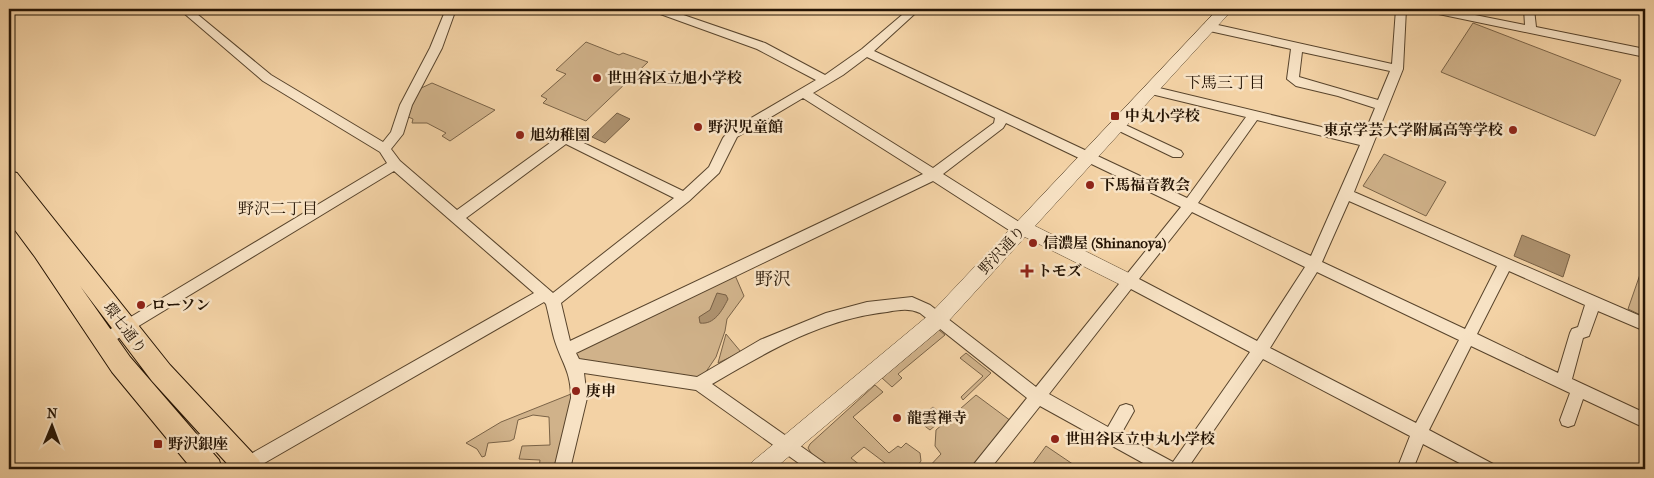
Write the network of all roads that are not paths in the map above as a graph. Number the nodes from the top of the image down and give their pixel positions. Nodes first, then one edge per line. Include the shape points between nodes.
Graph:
1 (184, 9) edge
2 (451, 9) edge
3 (656, 9) edge
4 (916, 9) edge
5 (1226, 9) edge
6 (1401, 9) edge
7 (1429, 9) edge
8 (1529, 9) edge
9 (1209, 27) junction
10 (1531, 29) junction
11 (1297, 46) junction
12 (866, 52) junction
13 (1645, 53) edge
14 (1397, 69) junction
15 (826, 80) junction
16 (1150, 90) junction
17 (804, 93) junction
18 (1382, 106) junction
19 (1253, 116) junction
20 (1002, 117) junction
21 (1117, 124) junction
22 (1367, 142) junction
23 (384, 149) junction
24 (1177, 154) dead end
25 (1088, 158) junction
26 (395, 164) junction
27 (933, 175) junction
28 (9, 179) edge
29 (1346, 194) junction
30 (684, 197) junction
31 (1189, 206) junction
32 (9, 207) edge
33 (456, 218) junction
34 (1022, 229) junction
35 (1506, 263) junction
36 (1314, 264) junction
37 (1129, 281) junction
38 (549, 297) junction
39 (1593, 303) junction
40 (938, 320) junction
41 (1645, 325) edge
42 (125, 328) junction
43 (1469, 338) junction
44 (104, 340) junction
45 (1260, 350) junction
46 (571, 357) junction
47 (1563, 382) junction
48 (699, 384) junction
49 (1578, 390) junction
50 (1037, 397) junction
51 (1126, 411) dead end
52 (1568, 420) dead end
53 (1645, 422) edge
54 (1419, 433) junction
55 (1110, 437) junction
56 (787, 446) junction
57 (248, 467) edge
58 (209, 469) edge
59 (562, 469) edge
60 (759, 469) edge
61 (820, 469) edge
62 (980, 469) edge
63 (1169, 469) edge
64 (1178, 469) edge
65 (1405, 469) edge
66 (1488, 469) edge

1 - 23 street via 267,78
2 - 23 street via 436,48 406,105 397,134
3 - 15 street via 761,46
4 - 12 street
5 - 9 street, 野沢通り
6 - 14 street
7 - 10 street
8 - 10 street
9 - 11 street
9 - 16 street, 野沢通り
10 - 13 street
11 - 14 street
11 - 18 street via 1293,79
12 - 15 street
12 - 20 street
14 - 18 street
15 - 17 street
16 - 19 street via 1211,112
16 - 21 street, 野沢通り
17 - 27 street
17 - 30 street via 729,138 714,170
18 - 22 street
19 - 22 street
19 - 31 street
20 - 25 street
20 - 27 street via 1000,125
21 - 24 street
21 - 25 street, 野沢通り
22 - 29 street
23 - 26 street
25 - 31 street
25 - 34 street, 野沢通り
26 - 33 street
26 - 42 street
27 - 34 street
27 - 46 street
28 - 42 main road, 環七通り
29 - 35 street
29 - 36 street
30 - 33 street via 565,138
30 - 38 street
31 - 36 street
31 - 37 street
32 - 44 main road, 環七通り
33 - 38 street
34 - 37 street
34 - 40 street, 野沢通り
35 - 39 street
35 - 43 street
36 - 43 street
36 - 45 street
37 - 45 street
37 - 50 street
38 - 46 street via 562,340
38 - 57 street
39 - 41 street
39 - 47 street via 1584,332 1577,334
40 - 48 street via 912,303 867,308 826,318 765,346
40 - 50 street
40 - 56 street, 野沢通り
42 - 44 street
42 - 57 main road, 環七通り via 160,373
43 - 47 street
43 - 54 street
44 - 58 main road, 環七通り via 153,406
45 - 54 street
45 - 64 street
46 - 48 street
46 - 59 street via 579,398
47 - 49 street
48 - 56 street
49 - 52 street
49 - 53 street
50 - 55 street
50 - 62 street
51 - 55 street
54 - 65 street
54 - 66 street
55 - 63 street
56 - 60 street, 野沢通り
56 - 61 street

